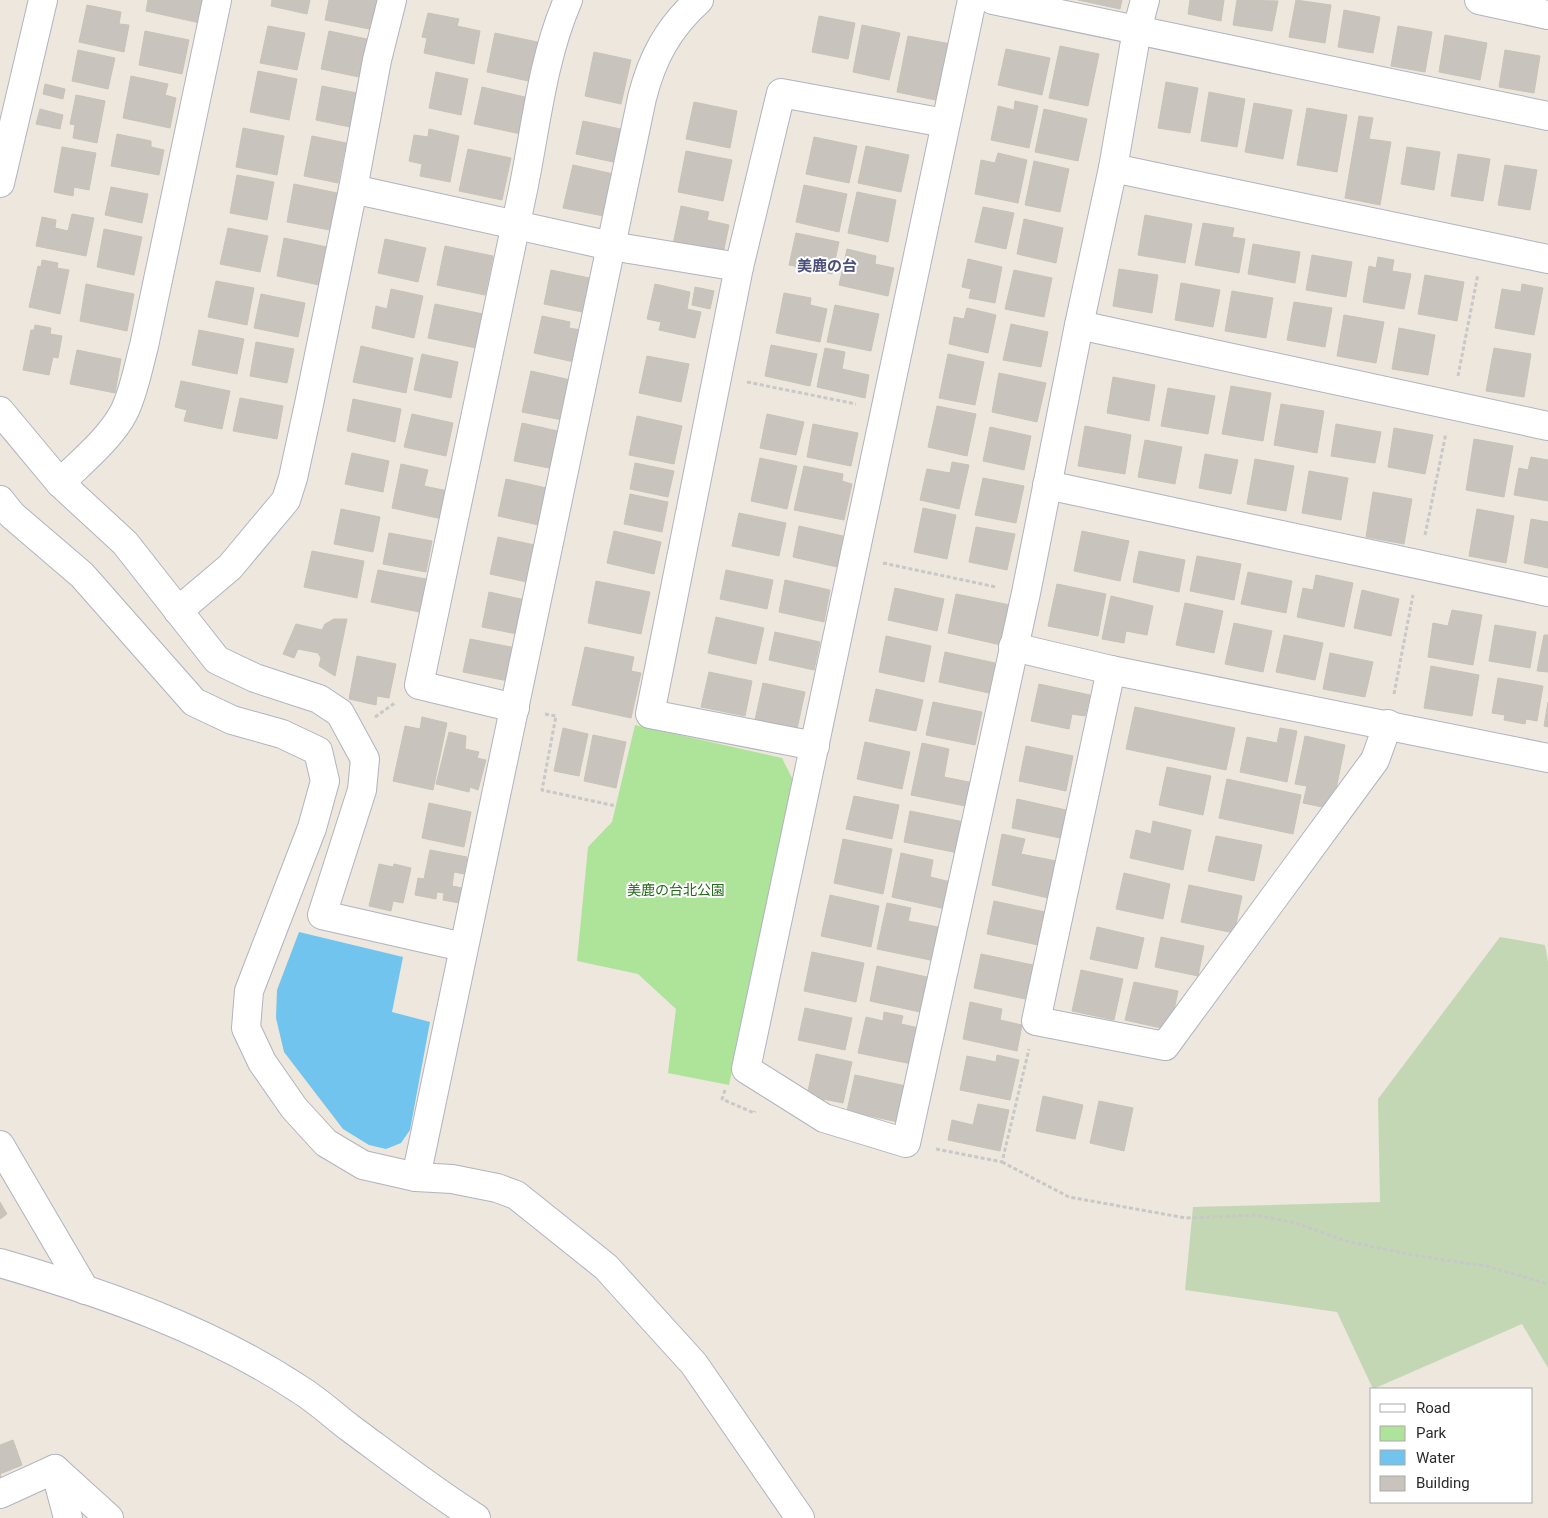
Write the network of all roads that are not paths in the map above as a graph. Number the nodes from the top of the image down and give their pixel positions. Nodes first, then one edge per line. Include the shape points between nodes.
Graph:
1 (43, 0) edge
2 (217, 0) edge
3 (392, 0) edge
4 (568, 0) edge
5 (699, 0) edge
6 (972, 0) edge
7 (993, 0) edge
8 (1145, 0) edge
9 (1479, 0) edge
10 (1548, 14) edge
11 (1137, 30) junction
12 (1548, 116) edge
13 (945, 123) junction
14 (1114, 168) junction
15 (0, 183) edge
16 (354, 189) junction
17 (515, 224) junction
18 (611, 246) junction
19 (1548, 259) edge
20 (739, 267) junction
21 (1079, 324) junction
22 (0, 411) edge
23 (1548, 426) edge
24 (60, 483) junction
25 (1047, 485) junction
26 (0, 500) edge
27 (1548, 592) edge
28 (178, 611) junction
29 (1013, 647) junction
30 (1111, 670) junction
31 (515, 708) junction
32 (1388, 724) junction
33 (814, 746) junction
34 (1548, 758) edge
35 (463, 947) junction
36 (0, 1144) edge
37 (416, 1177) junction
38 (0, 1263) edge
39 (85, 1290) junction
40 (56, 1469) junction
41 (0, 1494) edge
42 (68, 1518) edge
43 (109, 1518) edge
44 (476, 1518) edge
45 (800, 1518) edge

1 - 15 street
2 - 24 street via 144,346 129,402 102,441
3 - 16 street via 377,60
4 - 17 street via 555,30
5 - 18 street via 672,27 648,72
6 - 13 street
7 - 11 street
8 - 11 street
9 - 10 street
11 - 12 street
11 - 14 street
13 - 20 street via 780,94
13 - 33 street
14 - 19 street
14 - 21 street
16 - 17 street
16 - 28 street via 286,500 230,567
17 - 18 street
17 - 31 street via 420,685
18 - 20 street
18 - 31 street
20 - 33 street via 650,714
21 - 23 street
21 - 25 street
22 - 24 street
24 - 28 street via 125,543
25 - 27 street
25 - 29 street
26 - 37 street via 12,515 82,575 194,702 232,720 282,734 318,751 324,781 312,828 249,991 246,1028 262,1062 294,1108 326,1143 363,1165
28 - 35 street via 217,660 254,678 319,699 340,713 353,733 365,759 362,790 322,914
29 - 30 street
29 - 33 street via 906,1142 824,1118 746,1069
30 - 32 street
30 - 32 street via 1036,1021 1165,1046 1375,760
31 - 35 street
32 - 34 street
35 - 37 street
36 - 39 street
37 - 45 street via 452,1179 516,1195 606,1266 694,1364
38 - 39 street
39 - 44 street via 167,1320 228,1348 291,1384
40 - 41 street
40 - 42 street
40 - 43 street

